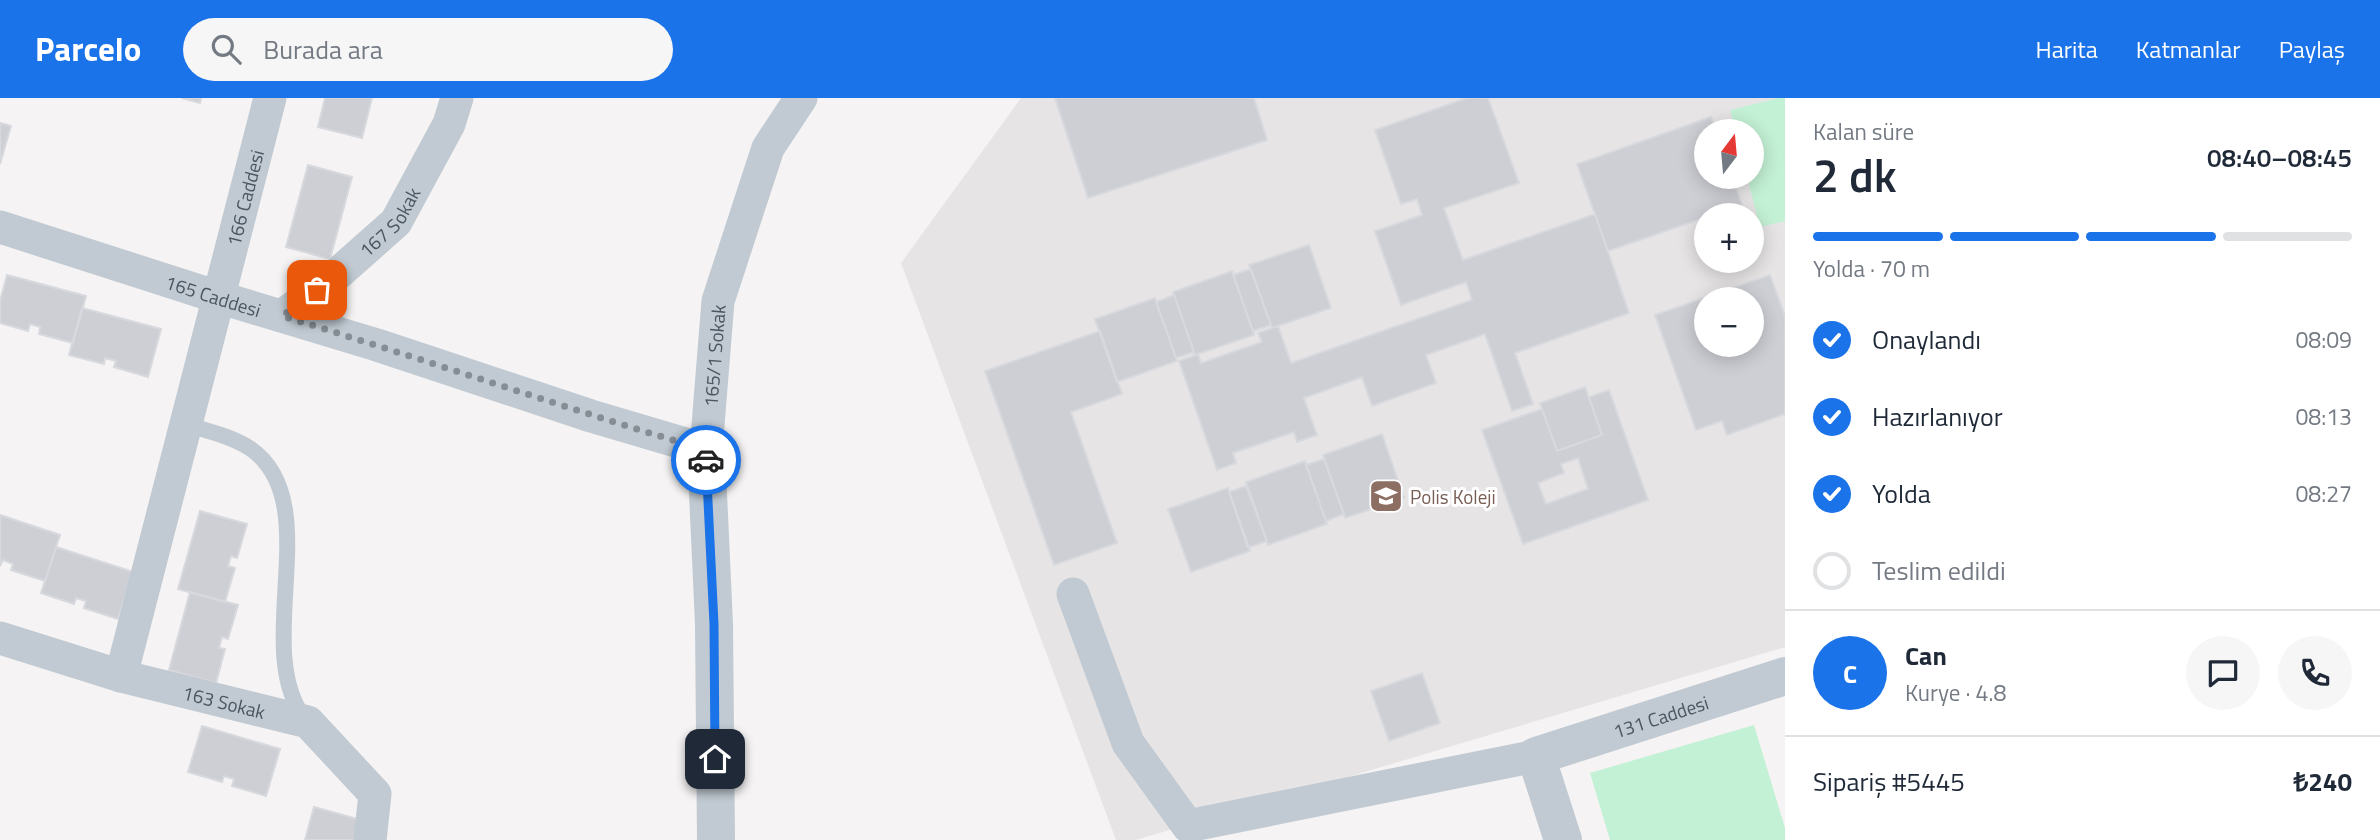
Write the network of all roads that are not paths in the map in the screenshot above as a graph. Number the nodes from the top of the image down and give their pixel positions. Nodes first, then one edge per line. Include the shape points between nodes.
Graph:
1 (270, 98) edge
2 (457, 98) edge
3 (800, 98) edge
4 (0, 228) edge
5 (218, 297) junction
6 (282, 316) junction
7 (186, 424) junction
8 (706, 450) junction
9 (1073, 594) dead end
10 (0, 638) edge
11 (121, 676) junction
12 (1785, 676) edge
13 (308, 722) junction
14 (1536, 756) junction
15 (370, 840) edge
16 (716, 840) edge
17 (1563, 840) edge

1 - 5 street, 166 Caddesi
2 - 6 street, 167 Sokak via 449,124 396,222
3 - 8 street, 165/1 Sokak via 768,148 718,301
4 - 5 street, 165 Caddesi
5 - 6 street, 165 Caddesi
5 - 7 street, 166 Caddesi
6 - 8 street, 165 Caddesi
7 - 11 street, 166 Caddesi
7 - 13 lane via 251,449 280,485 286,513 285,670 294,702
8 - 16 street, 165/1 Sokak via 714,624
9 - 14 street via 1128,743 1188,826
10 - 11 street, 163 Sokak
11 - 13 street, 163 Sokak
12 - 14 street, 131 Caddesi
13 - 15 street via 375,794
14 - 17 street

